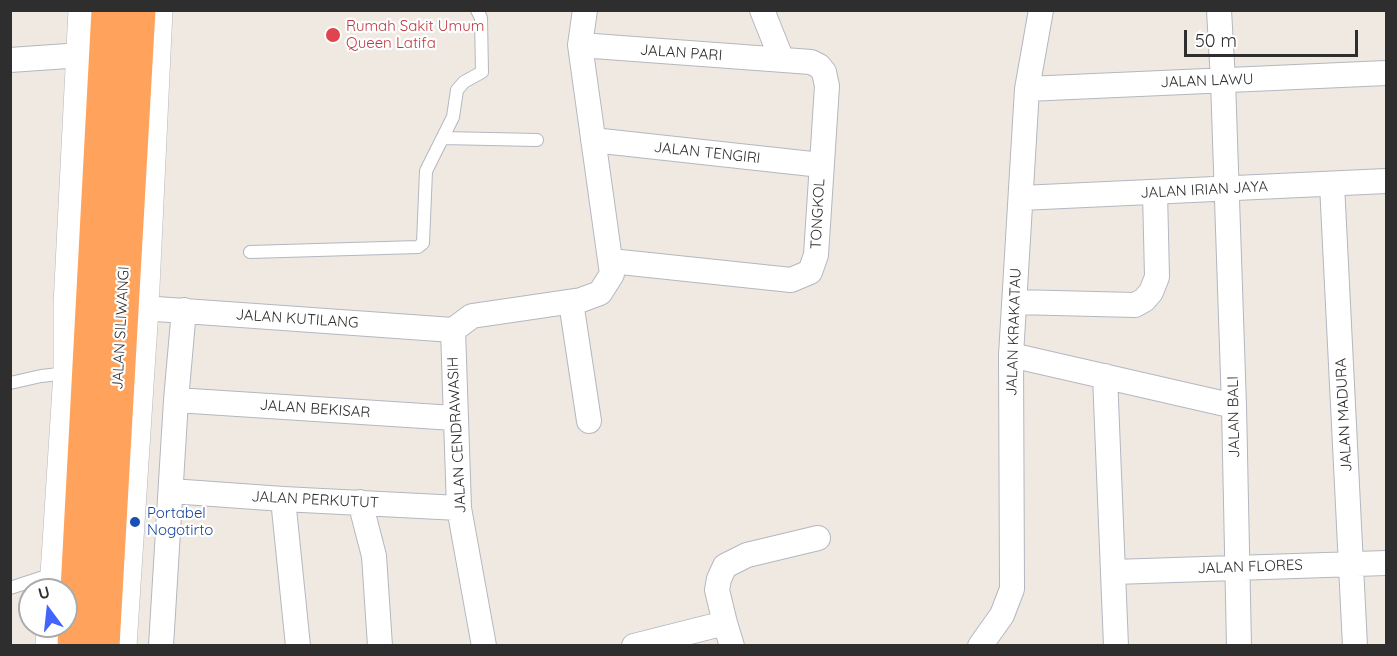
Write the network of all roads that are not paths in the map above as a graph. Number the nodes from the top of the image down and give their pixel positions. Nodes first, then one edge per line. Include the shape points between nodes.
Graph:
1 (85, 10) edge
2 (108, 10) edge
3 (139, 10) edge
4 (156, 10) edge
5 (477, 10) edge
6 (585, 10) edge
7 (762, 10) edge
8 (1041, 10) edge
9 (1219, 10) edge
10 (580, 45) junction
11 (82, 55) junction
12 (10, 60) edge
13 (782, 60) junction
14 (1386, 73) edge
15 (1223, 81) junction
16 (1027, 88) junction
17 (443, 138) junction
18 (537, 140) dead end
19 (593, 140) junction
20 (821, 165) junction
21 (1386, 181) edge
22 (1332, 184) junction
23 (1226, 189) junction
24 (1155, 192) junction
25 (1021, 198) junction
26 (250, 252) dead end
27 (611, 261) junction
28 (571, 302) junction
29 (1015, 302) junction
30 (184, 310) junction
31 (134, 328) junction
32 (453, 330) junction
33 (1011, 355) junction
34 (79, 372) junction
35 (1105, 376) junction
36 (10, 383) edge
37 (176, 400) junction
38 (1234, 406) junction
39 (454, 418) junction
40 (590, 421) dead end
41 (171, 491) junction
42 (283, 499) junction
43 (360, 502) junction
44 (459, 508) junction
45 (818, 538) dead end
46 (1352, 563) junction
47 (1386, 563) edge
48 (1237, 568) junction
49 (1114, 572) junction
50 (74, 578) edge
51 (76, 578) edge
52 (78, 596) edge
53 (728, 634) edge
54 (103, 645) edge
55 (120, 645) edge
56 (160, 645) edge
57 (298, 645) edge
58 (380, 645) edge
59 (484, 645) edge
60 (634, 645) edge
61 (983, 645) edge
62 (1116, 645) edge
63 (1239, 645) edge
64 (1356, 645) edge

1 - 11 street
2 - 34 highway, JALAN SILIWANGI
3 - 31 highway, JALAN SILIWANGI
4 - 31 street
5 - 17 lane via 481,18 482,72 457,90 453,117
6 - 10 street
7 - 13 street
8 - 16 street, JALAN KRAKATAU
9 - 15 street, JALAN BALI
10 - 13 street, JALAN PARI
10 - 19 street
11 - 12 street
11 - 34 street via 70,305
13 - 20 street, TONGKOL via 811,62 824,72
14 - 15 street, JALAN LAWU
15 - 16 street, JALAN LAWU
15 - 23 street, JALAN BALI
16 - 25 street, JALAN KRAKATAU
17 - 18 lane
17 - 26 lane via 426,171 423,243 418,247
19 - 20 street, JALAN TENGIRI
19 - 27 street
20 - 27 street, TONGKOL via 816,255 810,272 804,276 791,280
21 - 22 street, JALAN IRIAN JAYA
22 - 23 street, JALAN IRIAN JAYA
22 - 46 street, JALAN MADURA
23 - 24 street, JALAN IRIAN JAYA
23 - 38 street, JALAN BALI
24 - 25 street, JALAN IRIAN JAYA
24 - 29 street via 1157,276 1144,300 1135,305
25 - 29 street, JALAN KRAKATAU
27 - 28 street via 612,274 600,293
28 - 32 street via 472,316
28 - 40 street
29 - 33 street, JALAN KRAKATAU
30 - 31 street, JALAN KUTILANG
30 - 32 street, JALAN KUTILANG
30 - 37 street
31 - 51 highway, JALAN SILIWANGI
31 - 55 street
32 - 39 street, JALAN CENDRAWASIH
33 - 35 street
33 - 61 street, JALAN KRAKATAU via 1012,589 1002,615
34 - 36 lane
34 - 50 highway, JALAN SILIWANGI
35 - 38 street
35 - 49 street
37 - 39 street, JALAN BEKISAR
37 - 41 street
38 - 48 street, JALAN BALI
39 - 44 street, JALAN CENDRAWASIH
41 - 42 street, JALAN PERKUTUT
41 - 56 street
42 - 43 street, JALAN PERKUTUT
42 - 57 street
43 - 44 street, JALAN PERKUTUT
43 - 58 street via 374,556
44 - 59 street, JALAN CENDRAWASIH
45 - 53 street via 747,555 725,566 717,590
46 - 47 street, JALAN FLORES
46 - 48 street, JALAN FLORES
46 - 64 street, JALAN MADURA
48 - 49 street, JALAN FLORES
48 - 63 street, JALAN BALI
49 - 62 street
52 - 54 highway, JALAN SILIWANGI
53 - 60 street

